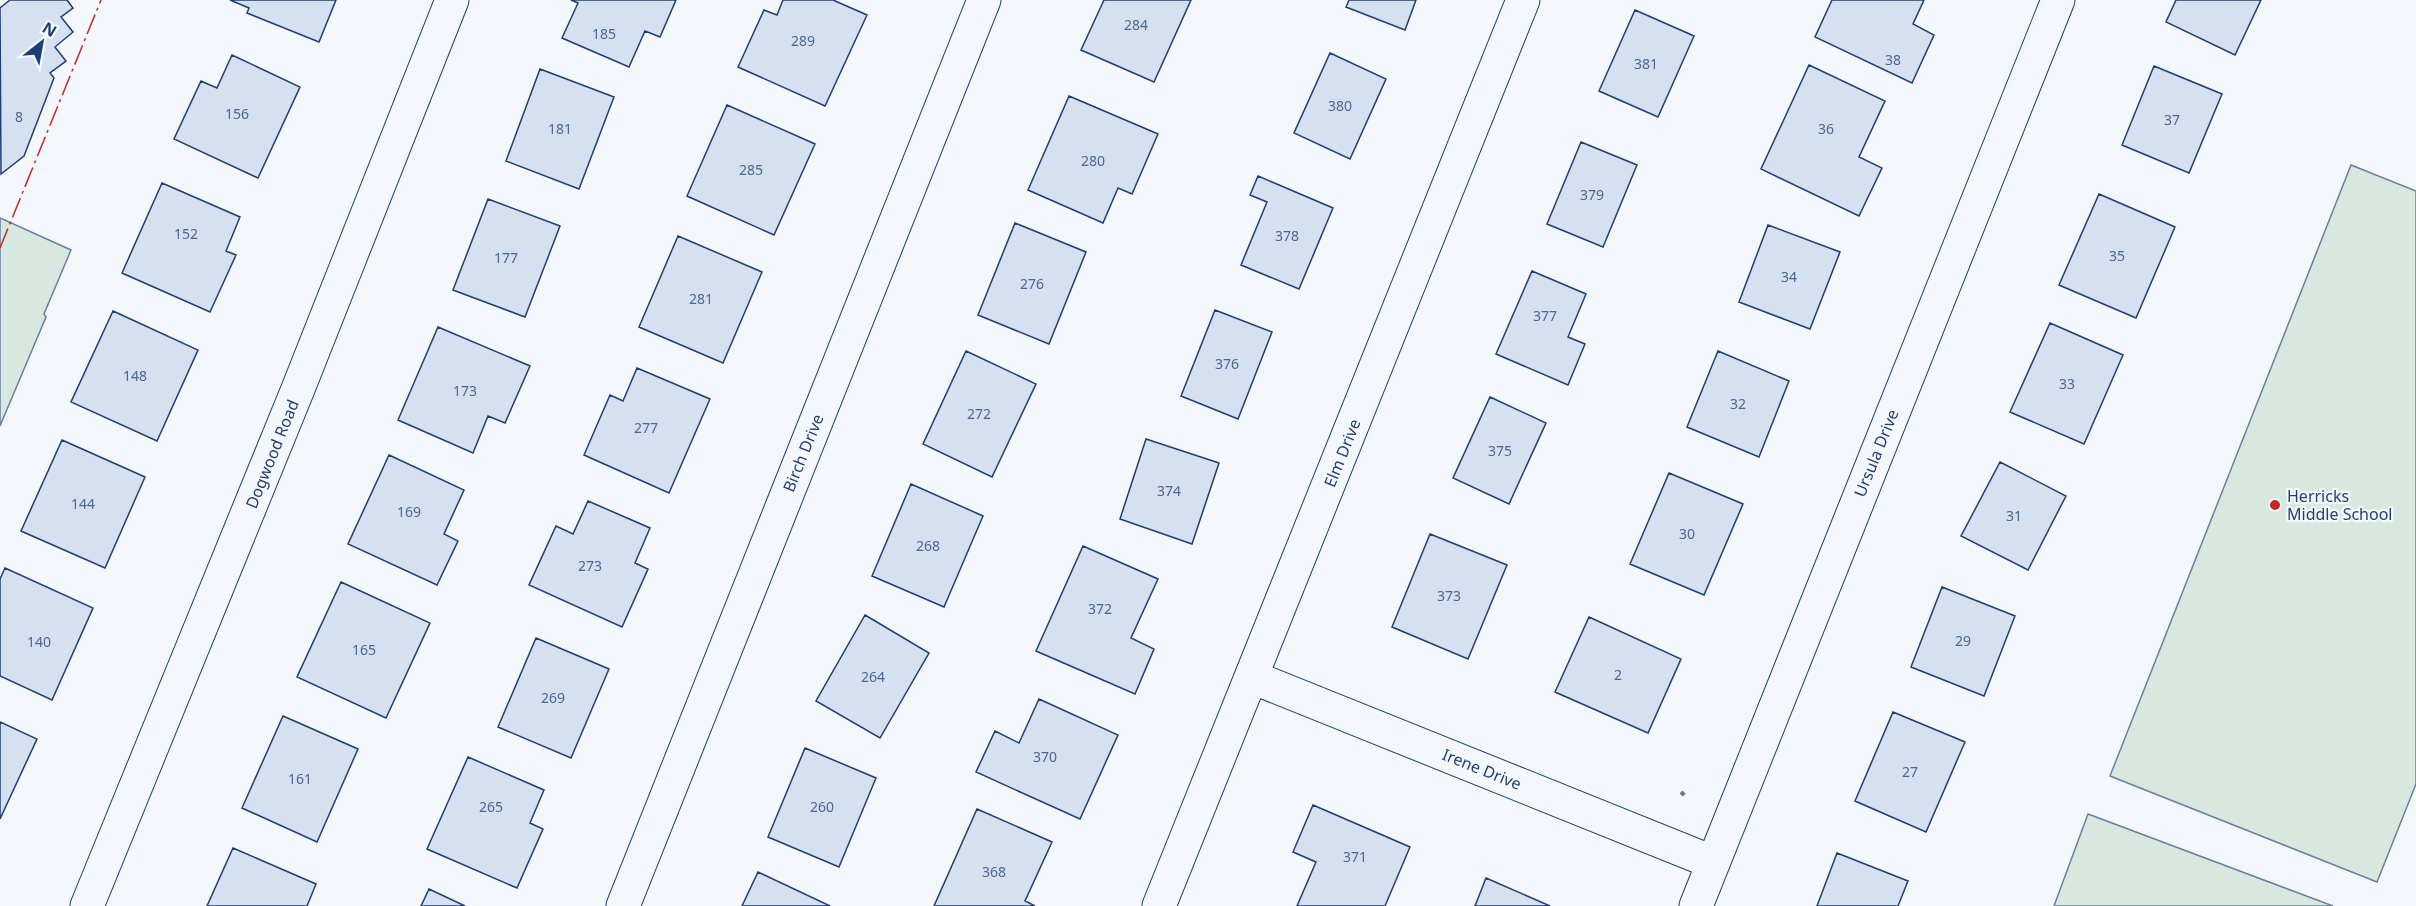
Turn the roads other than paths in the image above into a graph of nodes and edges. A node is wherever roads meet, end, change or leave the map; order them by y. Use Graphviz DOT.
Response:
graph roads {
  1 [pos="452,0"];
  2 [pos="984,0"];
  3 [pos="1523,0"];
  4 [pos="2058,0"];
  5 [pos="1252,677"];
  6 [pos="1712,862"];
  7 [pos="87,906"];
  8 [pos="623,906"];
  9 [pos="1159,906"];
  10 [pos="1696,906"];
  1 -- 7 [label="street, Dogwood Road"];
  2 -- 8 [label="street, Birch Drive"];
  3 -- 5 [label="street, Elm Drive"];
  4 -- 6 [label="street, Ursula Drive"];
  5 -- 6 [label="street, Irene Drive"];
  5 -- 9 [label="street, Elm Drive"];
  6 -- 10 [label="street, Ursula Drive"];
}
